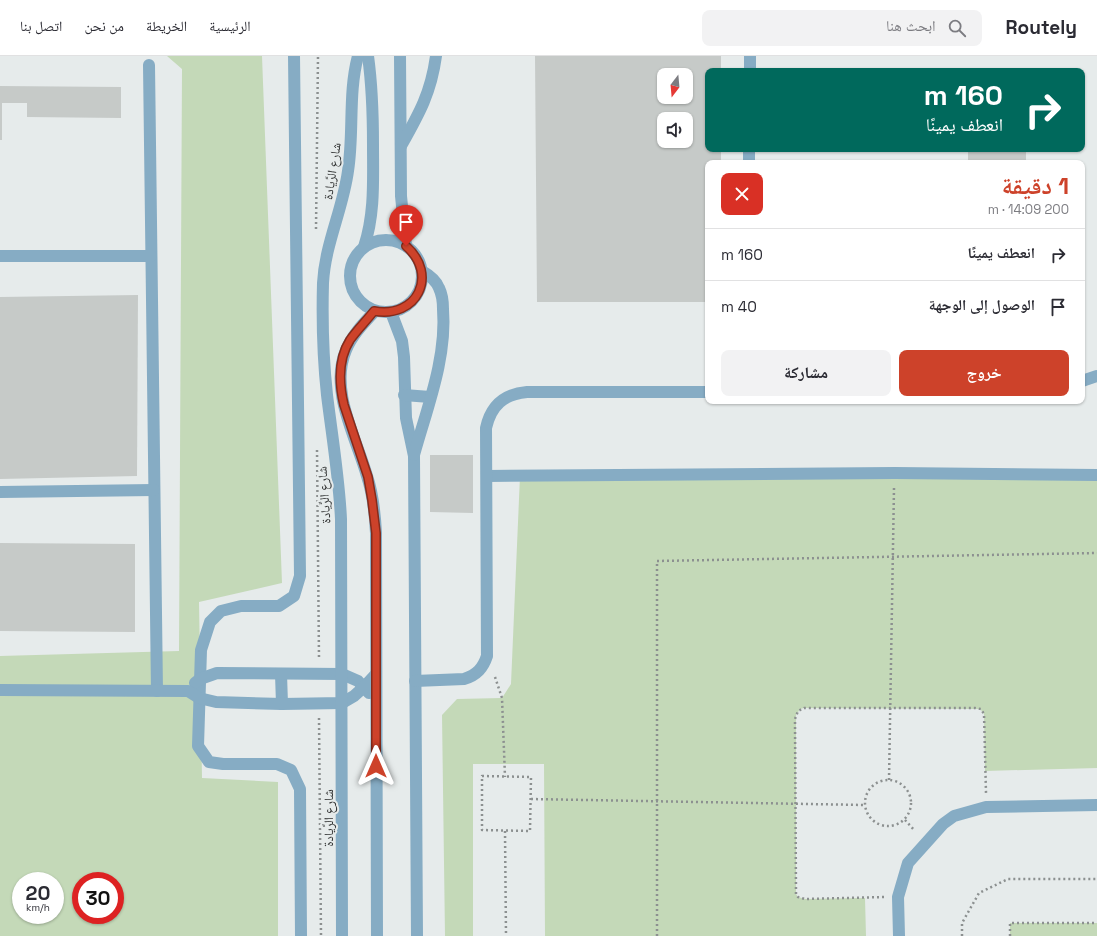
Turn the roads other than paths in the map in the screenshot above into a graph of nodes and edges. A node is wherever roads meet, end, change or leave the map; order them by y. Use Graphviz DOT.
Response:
graph roads {
  1 [pos="294,56"];
  2 [pos="358,56"];
  3 [pos="368,56"];
  4 [pos="400,56"];
  5 [pos="436,56"];
  6 [pos="750,56"];
  7 [pos="149,65"];
  8 [pos="750,68"];
  9 [pos="401,147"];
  10 [pos="406,246"];
  11 [pos="364,247"];
  12 [pos="0,256"];
  13 [pos="151,256"];
  14 [pos="422,271"];
  15 [pos="374,311"];
  16 [pos="391,312"];
  17 [pos="1097,376"];
  18 [pos="1085,380"];
  19 [pos="705,392"];
  20 [pos="404,395"];
  21 [pos="430,397"];
  22 [pos="414,456"];
  23 [pos="1097,475"];
  24 [pos="487,476"];
  25 [pos="154,490"];
  26 [pos="0,492"];
  27 [pos="281,674"];
  28 [pos="342,674"];
  29 [pos="376,674"];
  30 [pos="200,679"];
  31 [pos="415,681"];
  32 [pos="364,687"];
  33 [pos="0,690"];
  34 [pos="157,691"];
  35 [pos="188,691"];
  36 [pos="199,698"];
  37 [pos="342,703"];
  38 [pos="282,704"];
  39 [pos="376,704"];
  40 [pos="1097,805"];
  41 [pos="301,936"];
  42 [pos="342,936"];
  43 [pos="377,936"];
  44 [pos="417,936"];
  45 [pos="899,936"];
  1 -- 30 [label="street"];
  2 -- 28 [label="street, شارع الرِّيادة"];
  3 -- 11 [label="street"];
  4 -- 9 [label="street"];
  5 -- 9 [label="street"];
  6 -- 8 [label="street"];
  7 -- 13 [label="street"];
  9 -- 10 [label="street"];
  10 -- 11 [label="street"];
  10 -- 14 [label="street"];
  11 -- 15 [label="street"];
  12 -- 13 [label="street"];
  13 -- 25 [label="street"];
  14 -- 16 [label="street"];
  14 -- 21 [label="street"];
  15 -- 16 [label="street"];
  15 -- 29 [label="street"];
  16 -- 20 [label="street"];
  17 -- 18 [label="street"];
  19 -- 24 [label="street"];
  20 -- 21 [label="street"];
  20 -- 22 [label="street"];
  21 -- 22 [label="street"];
  22 -- 31 [label="street"];
  23 -- 24 [label="street"];
  24 -- 31 [label="street"];
  25 -- 26 [label="street"];
  25 -- 34 [label="street"];
  27 -- 28 [label="street"];
  27 -- 30 [label="street"];
  27 -- 38 [label="street"];
  28 -- 32 [label="street"];
  28 -- 37 [label="street, شارع الرِّيادة"];
  29 -- 32 [label="street"];
  29 -- 39 [label="street"];
  30 -- 35 [label="street"];
  30 -- 36 [label="street"];
  31 -- 44 [label="street"];
  32 -- 37 [label="street"];
  32 -- 39 [label="street"];
  33 -- 34 [label="street"];
  34 -- 35 [label="street"];
  35 -- 36 [label="street"];
  36 -- 38 [label="street"];
  36 -- 41 [label="street"];
  37 -- 38 [label="street"];
  37 -- 42 [label="street, شارع الرِّيادة"];
  39 -- 43 [label="street"];
  40 -- 45 [label="street"];
}
